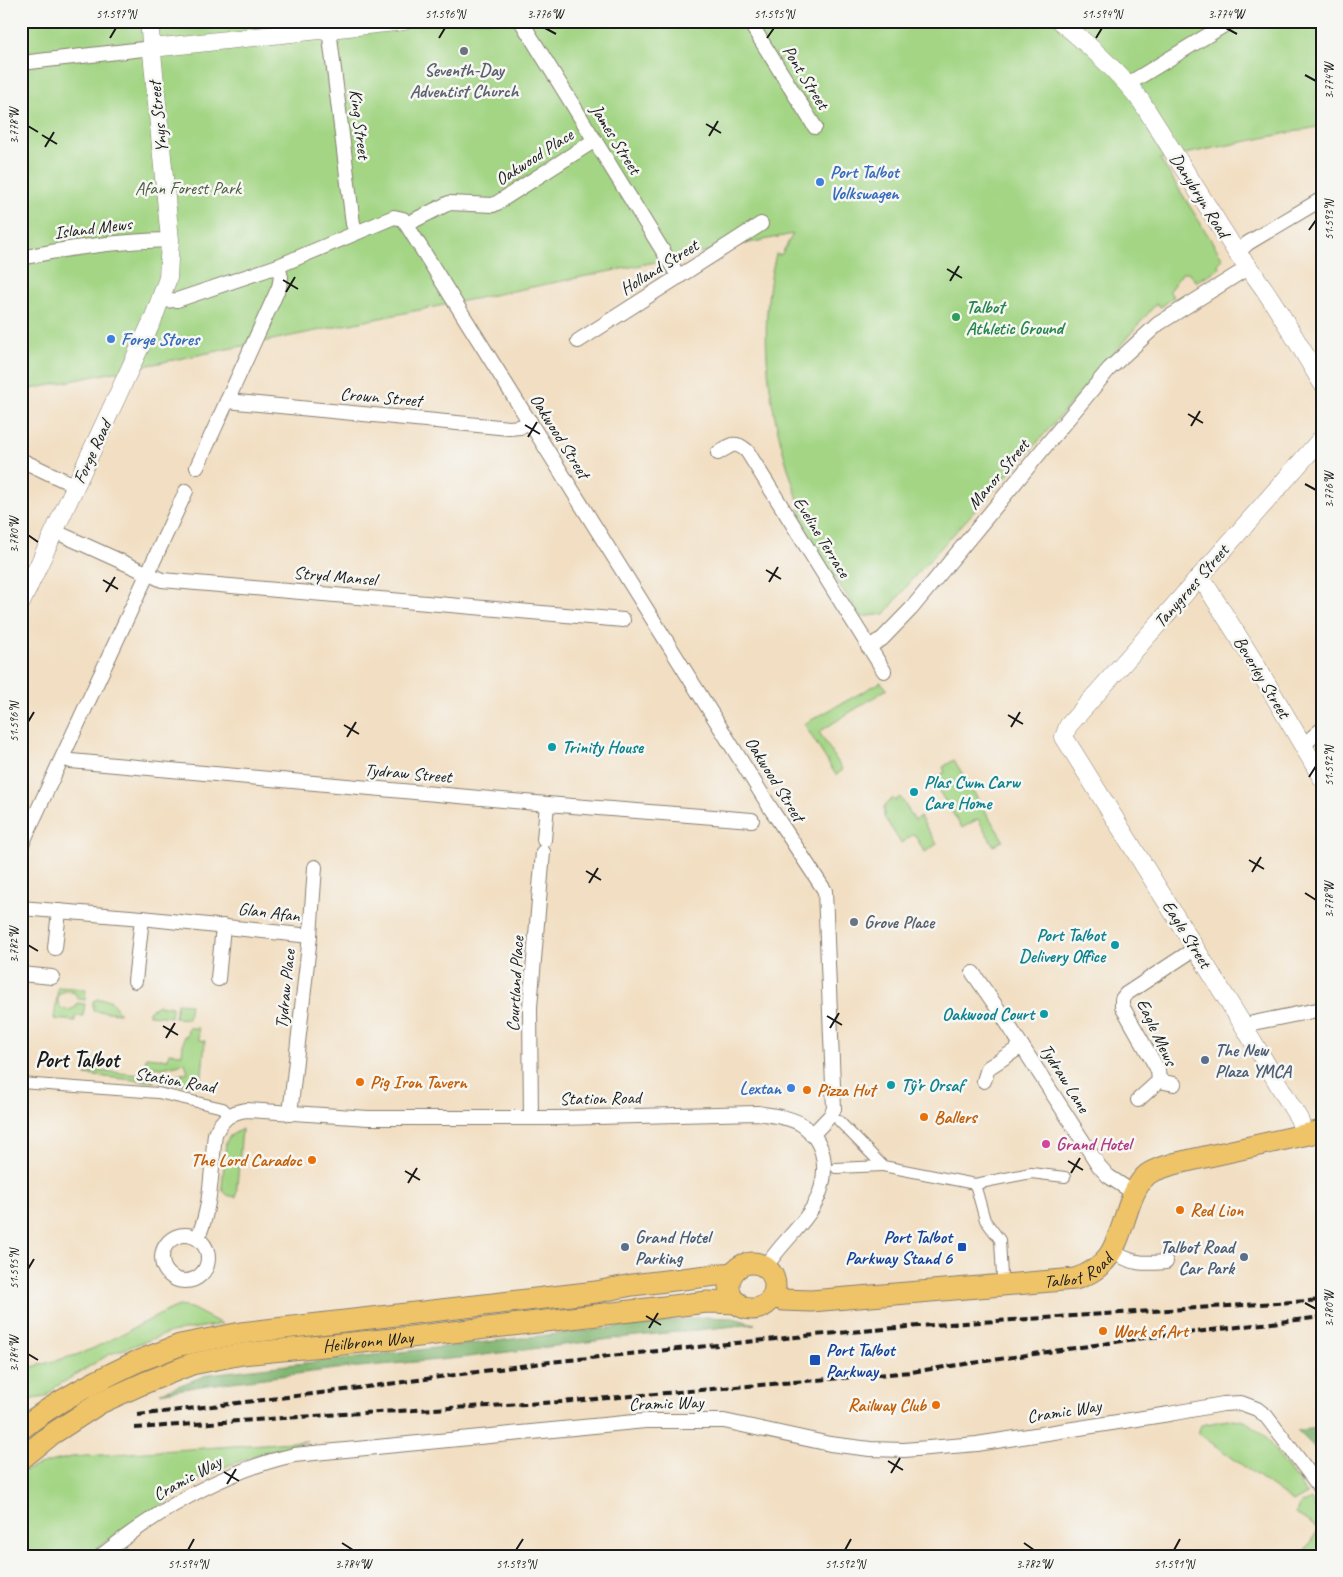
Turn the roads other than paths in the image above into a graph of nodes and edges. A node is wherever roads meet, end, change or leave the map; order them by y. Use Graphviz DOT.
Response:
graph roads {
  1 [pos="149,21"];
  2 [pos="404,21"];
  3 [pos="521,21"];
  4 [pos="749,21"];
  5 [pos="1060,21"];
  6 [pos="1231,21"];
  7 [pos="329,25"];
  8 [pos="152,48"];
  9 [pos="21,63"];
  10 [pos="1128,84"];
  11 [pos="814,127"];
  12 [pos="595,140"];
  13 [pos="1322,199"];
  14 [pos="407,224"];
  15 [pos="761,224"];
  16 [pos="356,232"];
  17 [pos="170,240"];
  18 [pos="1237,253"];
  19 [pos="21,258"];
  20 [pos="278,266"];
  21 [pos="1249,267"];
  22 [pos="679,277"];
  23 [pos="160,301"];
  24 [pos="578,341"];
  25 [pos="1322,384"];
  26 [pos="227,401"];
  27 [pos="530,422"];
  28 [pos="1322,438"];
  29 [pos="718,453"];
  30 [pos="21,460"];
  31 [pos="197,467"];
  32 [pos="76,486"];
  33 [pos="186,491"];
  34 [pos="54,531"];
  35 [pos="147,574"];
  36 [pos="1198,578"];
  37 [pos="21,602"];
  38 [pos="623,620"];
  39 [pos="868,647"];
  40 [pos="884,671"];
  41 [pos="1322,729"];
  42 [pos="1064,737"];
  43 [pos="1302,746"];
  44 [pos="63,758"];
  45 [pos="1322,778"];
  46 [pos="547,804"];
  47 [pos="752,820"];
  48 [pos="21,846"];
  49 [pos="315,867"];
  50 [pos="21,908"];
  51 [pos="59,911"];
  52 [pos="142,918"];
  53 [pos="224,926"];
  54 [pos="310,936"];
  55 [pos="55,948"];
  56 [pos="1196,948"];
  57 [pos="21,974"];
  58 [pos="973,974"];
  59 [pos="52,977"];
  60 [pos="218,980"];
  61 [pos="135,981"];
  62 [pos="1322,1009"];
  63 [pos="1245,1028"];
  64 [pos="1022,1046"];
  65 [pos="984,1081"];
  66 [pos="1159,1081"];
  67 [pos="21,1084"];
  68 [pos="1174,1084"];
  69 [pos="1138,1100"];
  70 [pos="229,1114"];
  71 [pos="290,1114"];
  72 [pos="531,1118"];
  73 [pos="839,1121"];
  74 [pos="1313,1133"];
  75 [pos="812,1135"];
  76 [pos="883,1166"];
  77 [pos="836,1168"];
  78 [pos="1065,1177"];
  79 [pos="975,1184"];
  80 [pos="1134,1193"];
  81 [pos="198,1237"];
  82 [pos="1112,1252"];
  83 [pos="1166,1262"];
  84 [pos="766,1267"];
  85 [pos="734,1273"];
  86 [pos="1002,1276"];
  87 [pos="773,1296"];
  88 [pos="738,1303"];
  89 [pos="21,1429"];
  90 [pos="21,1458"];
  91 [pos="1322,1490"];
  92 [pos="101,1556"];
  1 -- 8 [label="street, Ynys Street"];
  2 -- 7 [label="street"];
  3 -- 12 [label="street, James Street"];
  4 -- 11 [label="street, Pont Street"];
  5 -- 10 [label="street, Danybryn Road"];
  6 -- 10 [label="street"];
  7 -- 8 [label="street"];
  7 -- 16 [label="street, King Street"];
  8 -- 9 [label="street"];
  8 -- 17 [label="street, Ynys Street"];
  10 -- 18 [label="street, Danybryn Road"];
  12 -- 14 [label="street, Oakwood Place"];
  12 -- 22 [label="street, James Street"];
  13 -- 18 [label="street"];
  14 -- 16 [label="street"];
  14 -- 27 [label="street, Oakwood Street"];
  15 -- 22 [label="street, Holland Street"];
  16 -- 20 [label="street"];
  17 -- 19 [label="street, Island Mews"];
  17 -- 23 [label="street, Ynys Street"];
  18 -- 21 [label="street, Danybryn Road"];
  20 -- 23 [label="street"];
  20 -- 26 [label="street"];
  21 -- 25 [label="street, Danybryn Road"];
  21 -- 39 [label="street, Manor Street"];
  22 -- 24 [label="street, Holland Street"];
  23 -- 32 [label="street, Forge Road"];
  26 -- 27 [label="street, Crown Street"];
  26 -- 31 [label="street"];
  27 -- 75 [label="street, Oakwood Street"];
  28 -- 36 [label="street, Tanygroes Street"];
  29 -- 39 [label="street, Eveline Terrace"];
  30 -- 32 [label="street"];
  32 -- 34 [label="street, Forge Road"];
  33 -- 35 [label="street"];
  34 -- 35 [label="street, Stryd Mansel"];
  34 -- 37 [label="street, Forge Road"];
  35 -- 38 [label="street, Stryd Mansel"];
  35 -- 44 [label="street"];
  36 -- 42 [label="street, Tanygroes Street"];
  36 -- 43 [label="street, Beverley Street"];
  39 -- 40 [label="street, Eveline Terrace"];
  41 -- 43 [label="street"];
  42 -- 56 [label="street, Eagle Street"];
  43 -- 45 [label="street, Beverley Street"];
  44 -- 46 [label="street, Tydraw Street"];
  44 -- 48 [label="street"];
  46 -- 47 [label="street, Tydraw Street"];
  46 -- 72 [label="street, Courtland Place"];
  49 -- 54 [label="street, Tydraw Place"];
  50 -- 51 [label="street, Glan Afan"];
  51 -- 52 [label="street, Glan Afan"];
  51 -- 55 [label="street"];
  52 -- 53 [label="street, Glan Afan"];
  52 -- 61 [label="street"];
  53 -- 54 [label="street, Glan Afan"];
  53 -- 60 [label="street, Glan Afan"];
  54 -- 71 [label="street, Tydraw Place"];
  56 -- 63 [label="street, Eagle Street"];
  56 -- 66 [label="street, Eagle Mews"];
  57 -- 59 [label="street"];
  58 -- 64 [label="street, Tydraw Lane"];
  62 -- 63 [label="street"];
  63 -- 74 [label="street, Eagle Street"];
  64 -- 65 [label="street"];
  64 -- 80 [label="street, Tydraw Lane"];
  66 -- 68 [label="street, Eagle Mews"];
  66 -- 69 [label="street, Eagle Mews"];
  67 -- 70 [label="street, Station Road"];
  70 -- 71 [label="street, Station Road"];
  70 -- 81 [label="street, Station Road"];
  71 -- 72 [label="street, Station Road"];
  72 -- 75 [label="street, Station Road"];
  73 -- 76 [label="street"];
  74 -- 80 [label="main road, Talbot Road"];
  75 -- 84 [label="street, Station Road"];
  76 -- 77 [label="street"];
  76 -- 79 [label="street"];
  78 -- 79 [label="street"];
  79 -- 86 [label="street"];
  80 -- 82 [label="main road, Talbot Road"];
  82 -- 83 [label="street"];
  82 -- 87 [label="main road, Talbot Road"];
  84 -- 85 [label="main road"];
  84 -- 87 [label="main road"];
  85 -- 88 [label="main road"];
  85 -- 89 [label="main road, Heilbronn Way, bridge"];
  87 -- 88 [label="main road"];
  88 -- 90 [label="main road, Heilbronn Way, bridge"];
  91 -- 92 [label="street, Cramic Way"];
}
